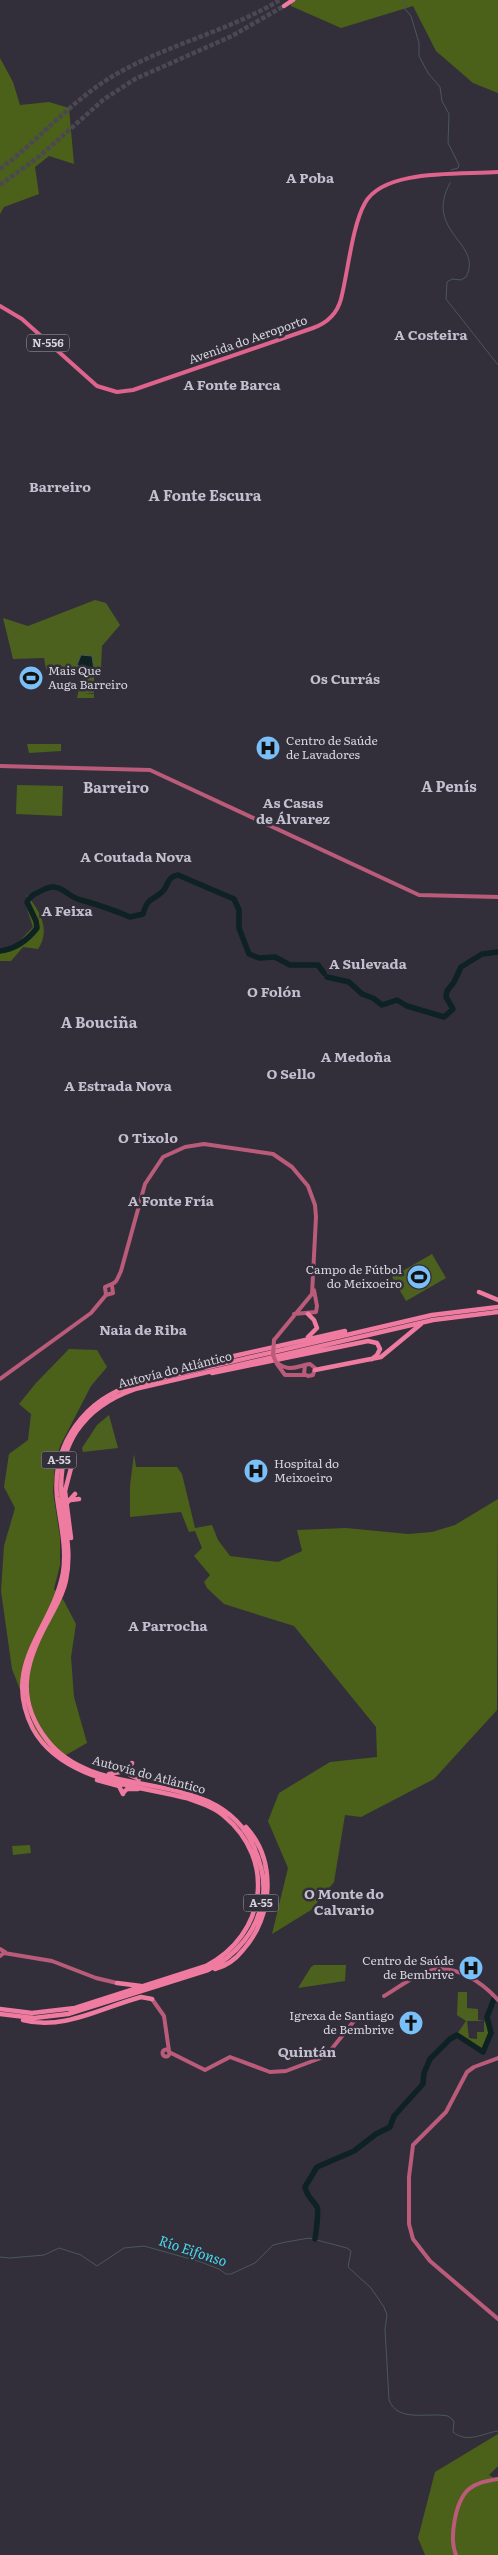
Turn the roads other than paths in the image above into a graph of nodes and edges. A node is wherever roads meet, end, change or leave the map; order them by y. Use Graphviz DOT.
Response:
graph roads {
  1 [pos="293,0"];
  2 [pos="284,6"];
  3 [pos="498,172"];
  4 [pos="0,306"];
  5 [pos="0,766"];
  6 [pos="498,897"];
  7 [pos="112,1286"];
  8 [pos="314,1288"];
  9 [pos="479,1292"];
  10 [pos="106,1294"];
  11 [pos="498,1300"];
  12 [pos="306,1302"];
  13 [pos="316,1302"];
  14 [pos="498,1307"];
  15 [pos="498,1312"];
  16 [pos="307,1313"];
  17 [pos="294,1314"];
  18 [pos="433,1320"];
  19 [pos="345,1331"];
  20 [pos="296,1342"];
  21 [pos="372,1359"];
  22 [pos="276,1362"];
  23 [pos="305,1365"];
  24 [pos="280,1369"];
  25 [pos="296,1369"];
  26 [pos="315,1370"];
  27 [pos="172,1375"];
  28 [pos="191,1375"];
  29 [pos="305,1375"];
  30 [pos="0,1379"];
  31 [pos="71,1468"];
  32 [pos="75,1494"];
  33 [pos="79,1499"];
  34 [pos="71,1500"];
  35 [pos="66,1504"];
  36 [pos="66,1581"];
  37 [pos="78,1771"];
  38 [pos="104,1774"];
  39 [pos="146,1788"];
  40 [pos="177,1791"];
  41 [pos="0,1950"];
  42 [pos="2,1954"];
  43 [pos="117,1983"];
  44 [pos="148,1986"];
  45 [pos="112,1996"];
  46 [pos="384,1996"];
  47 [pos="152,1999"];
  48 [pos="498,2000"];
  49 [pos="0,2009"];
  50 [pos="0,2014"];
  51 [pos="17,2017"];
  52 [pos="354,2021"];
  53 [pos="498,2058"];
  54 [pos="498,2319"];
  55 [pos="498,2479"];
  56 [pos="456,2555"];
  1 -- 2 [label="highway"];
  3 -- 4 [label="main road, Avenida do Aeroporto / N-556"];
  5 -- 6 [label="main road"];
  7 -- 8 [label="main road"];
  7 -- 10 [label="main road"];
  7 -- 10 [label="main road"];
  8 -- 12 [label="main road"];
  8 -- 13 [label="main road"];
  9 -- 11 [label="highway"];
  10 -- 30 [label="main road"];
  12 -- 13 [label="main road"];
  12 -- 16 [label="main road"];
  12 -- 17 [label="main road"];
  13 -- 16 [label="main road"];
  14 -- 27 [label="highway, Autovía do Atlántico / A-55"];
  15 -- 18 [label="highway, Autovía do Atlántico / A-55"];
  16 -- 17 [label="main road"];
  16 -- 20 [label="highway"];
  17 -- 22 [label="main road, bridge"];
  18 -- 21 [label="highway"];
  18 -- 28 [label="highway, Autovía do Atlántico / A-55"];
  19 -- 20 [label="highway"];
  20 -- 27 [label="highway"];
  21 -- 26 [label="highway"];
  21 -- 28 [label="highway"];
  22 -- 24 [label="main road"];
  22 -- 25 [label="main road"];
  23 -- 25 [label="main road"];
  23 -- 26 [label="main road"];
  23 -- 29 [label="main road"];
  24 -- 25 [label="main road"];
  24 -- 29 [label="main road"];
  26 -- 29 [label="main road"];
  27 -- 37 [label="highway, Autovía do Atlántico / A-55"];
  28 -- 36 [label="highway, Autovía do Atlántico / A-55"];
  31 -- 35 [label="highway"];
  32 -- 34 [label="highway"];
  33 -- 34 [label="highway"];
  34 -- 35 [label="highway"];
  35 -- 36 [label="highway, A-55"];
  36 -- 38 [label="highway, Autovía do Atlántico / A-55"];
  37 -- 39 [label="highway, Autovía do Atlántico / A-55"];
  37 -- 39 [label="highway"];
  38 -- 40 [label="highway, Autovía do Atlántico / A-55"];
  38 -- 40 [label="highway"];
  39 -- 44 [label="highway, Autovía do Atlántico / A-55"];
  40 -- 51 [label="highway, Autovía do Atlántico / A-55"];
  41 -- 42 [label="main road"];
  42 -- 43 [label="main road"];
  43 -- 44 [label="highway"];
  43 -- 45 [label="highway"];
  44 -- 45 [label="highway, Autovía do Atlántico / A-55"];
  45 -- 49 [label="highway, Autovía do Atlántico / A-55"];
  46 -- 48 [label="main road"];
  47 -- 51 [label="highway"];
  47 -- 52 [label="main road"];
  50 -- 51 [label="highway"];
  53 -- 54 [label="main road"];
  55 -- 56 [label="main road"];
}
